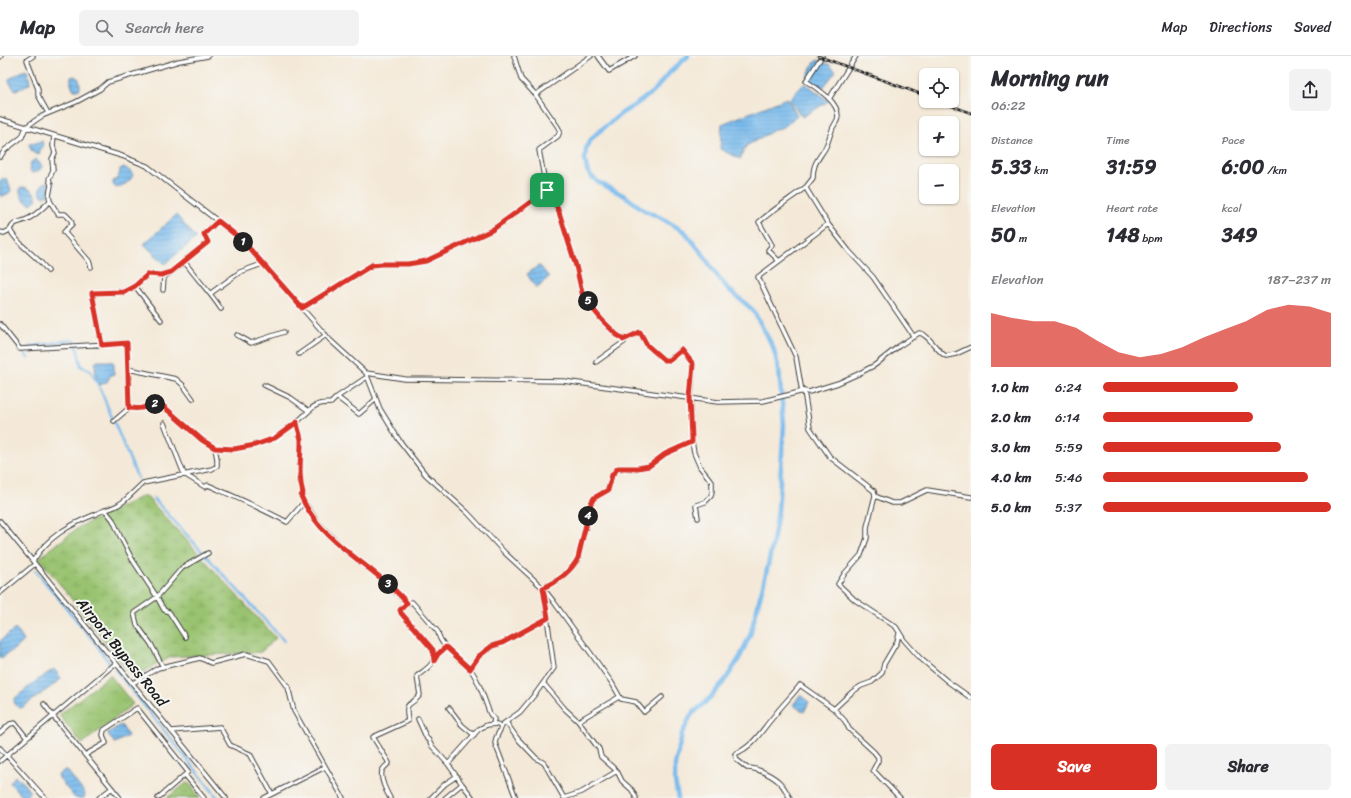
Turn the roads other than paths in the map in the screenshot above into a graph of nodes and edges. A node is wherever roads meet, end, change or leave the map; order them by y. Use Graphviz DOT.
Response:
graph roads {
  1 [pos="33,56"];
  2 [pos="208,56"];
  3 [pos="514,56"];
  4 [pos="591,56"];
  5 [pos="598,56"];
  6 [pos="635,56"];
  7 [pos="822,56"];
  8 [pos="856,56"];
  9 [pos="535,94"];
  10 [pos="829,99"];
  11 [pos="48,113"];
  12 [pos="0,119"];
  13 [pos="26,127"];
  14 [pos="54,136"];
  15 [pos="0,157"];
  16 [pos="806,187"];
  17 [pos="547,190"];
  18 [pos="50,201"];
  19 [pos="218,221"];
  20 [pos="828,224"];
  21 [pos="10,230"];
  22 [pos="0,232"];
  23 [pos="779,261"];
  24 [pos="185,262"];
  25 [pos="262,264"];
  26 [pos="91,267"];
  27 [pos="48,271"];
  28 [pos="171,272"];
  29 [pos="135,286"];
  30 [pos="163,290"];
  31 [pos="211,293"];
  32 [pos="302,308"];
  33 [pos="221,309"];
  34 [pos="161,320"];
  35 [pos="0,324"];
  36 [pos="284,332"];
  37 [pos="237,335"];
  38 [pos="326,335"];
  39 [pos="914,337"];
  40 [pos="623,340"];
  41 [pos="102,345"];
  42 [pos="971,347"];
  43 [pos="299,354"];
  44 [pos="596,362"];
  45 [pos="128,369"];
  46 [pos="366,375"];
  47 [pos="264,385"];
  48 [pos="803,391"];
  49 [pos="337,397"];
  50 [pos="690,398"];
  51 [pos="193,399"];
  52 [pos="376,399"];
  53 [pos="129,408"];
  54 [pos="309,411"];
  55 [pos="114,421"];
  56 [pos="297,422"];
  57 [pos="164,423"];
  58 [pos="692,442"];
  59 [pos="215,448"];
  60 [pos="184,474"];
  61 [pos="874,496"];
  62 [pos="971,497"];
  63 [pos="304,502"];
  64 [pos="105,510"];
  65 [pos="698,518"];
  66 [pos="0,521"];
  67 [pos="208,553"];
  68 [pos="34,563"];
  69 [pos="543,588"];
  70 [pos="0,593"];
  71 [pos="157,597"];
  72 [pos="407,603"];
  73 [pos="548,618"];
  74 [pos="899,633"];
  75 [pos="185,637"];
  76 [pos="446,647"];
  77 [pos="434,661"];
  78 [pos="116,663"];
  79 [pos="163,667"];
  80 [pos="470,669"];
  81 [pos="132,683"];
  82 [pos="543,683"];
  83 [pos="619,697"];
  84 [pos="662,697"];
  85 [pos="971,698"];
  86 [pos="44,704"];
  87 [pos="449,708"];
  88 [pos="834,709"];
  89 [pos="54,716"];
  90 [pos="418,719"];
  91 [pos="578,721"];
  92 [pos="506,722"];
  93 [pos="494,724"];
  94 [pos="501,727"];
  95 [pos="171,731"];
  96 [pos="0,733"];
  97 [pos="474,735"];
  98 [pos="27,738"];
  99 [pos="0,748"];
  100 [pos="85,755"];
  101 [pos="7,756"];
  102 [pos="0,761"];
  103 [pos="448,764"];
  104 [pos="325,767"];
  105 [pos="617,771"];
  106 [pos="185,775"];
  107 [pos="457,776"];
  108 [pos="462,784"];
  109 [pos="112,788"];
  110 [pos="272,794"];
  111 [pos="46,798"];
  112 [pos="99,798"];
  113 [pos="120,798"];
  114 [pos="158,798"];
  115 [pos="204,798"];
  116 [pos="226,798"];
  117 [pos="264,798"];
  118 [pos="343,798"];
  119 [pos="390,798"];
  120 [pos="431,798"];
  121 [pos="445,798"];
  122 [pos="473,798"];
  123 [pos="516,798"];
  124 [pos="564,798"];
  125 [pos="636,798"];
  126 [pos="790,798"];
  127 [pos="900,798"];
  1 -- 11 [label="street"];
  2 -- 11 [label="street"];
  3 -- 9 [label="street"];
  4 -- 9 [label="street"];
  5 -- 6 [label="street"];
  7 -- 10 [label="street"];
  8 -- 10 [label="street"];
  9 -- 17 [label="street"];
  10 -- 16 [label="street"];
  11 -- 13 [label="street"];
  12 -- 13 [label="street"];
  13 -- 14 [label="street"];
  13 -- 15 [label="street"];
  14 -- 18 [label="street"];
  14 -- 19 [label="street"];
  16 -- 20 [label="street"];
  16 -- 23 [label="street"];
  17 -- 32 [label="street"];
  17 -- 40 [label="street"];
  18 -- 21 [label="street"];
  18 -- 26 [label="street"];
  19 -- 24 [label="street"];
  19 -- 25 [label="street"];
  20 -- 23 [label="street"];
  20 -- 39 [label="street"];
  21 -- 22 [label="street"];
  21 -- 27 [label="street"];
  23 -- 48 [label="street"];
  24 -- 28 [label="street"];
  24 -- 31 [label="street"];
  25 -- 31 [label="street"];
  25 -- 32 [label="street"];
  28 -- 29 [label="street"];
  28 -- 30 [label="street"];
  29 -- 34 [label="street"];
  29 -- 41 [label="street"];
  31 -- 33 [label="street"];
  32 -- 38 [label="street"];
  35 -- 41 [label="street"];
  36 -- 37 [label="street"];
  38 -- 43 [label="street"];
  38 -- 46 [label="street"];
  39 -- 42 [label="street"];
  39 -- 48 [label="street"];
  40 -- 44 [label="street"];
  40 -- 50 [label="street"];
  41 -- 45 [label="street"];
  45 -- 51 [label="street"];
  45 -- 53 [label="street"];
  46 -- 49 [label="street"];
  46 -- 50 [label="street"];
  46 -- 52 [label="street"];
  47 -- 54 [label="street"];
  48 -- 50 [label="street"];
  48 -- 61 [label="street"];
  49 -- 52 [label="street"];
  49 -- 54 [label="street"];
  50 -- 58 [label="street"];
  52 -- 69 [label="street"];
  53 -- 55 [label="street"];
  53 -- 59 [label="street"];
  54 -- 56 [label="street"];
  56 -- 59 [label="street"];
  56 -- 63 [label="street"];
  57 -- 60 [label="street"];
  58 -- 65 [label="street"];
  58 -- 69 [label="street"];
  59 -- 60 [label="street"];
  60 -- 63 [label="street"];
  60 -- 64 [label="street"];
  61 -- 62 [label="street"];
  61 -- 74 [label="street"];
  63 -- 72 [label="street"];
  64 -- 68 [label="street"];
  64 -- 71 [label="street"];
  66 -- 68 [label="street, Airport Bypass Road"];
  67 -- 71 [label="street"];
  68 -- 70 [label="street"];
  68 -- 78 [label="street, Airport Bypass Road"];
  69 -- 73 [label="street"];
  69 -- 83 [label="street"];
  71 -- 75 [label="street"];
  71 -- 79 [label="street"];
  72 -- 76 [label="street"];
  72 -- 77 [label="street"];
  73 -- 80 [label="street"];
  73 -- 82 [label="street"];
  74 -- 85 [label="street"];
  74 -- 88 [label="street"];
  76 -- 77 [label="street"];
  76 -- 80 [label="street"];
  77 -- 119 [label="street"];
  78 -- 81 [label="street, Airport Bypass Road"];
  78 -- 89 [label="street"];
  79 -- 81 [label="street"];
  79 -- 104 [label="street"];
  80 -- 93 [label="street"];
  81 -- 95 [label="street, Airport Bypass Road"];
  82 -- 91 [label="street"];
  82 -- 92 [label="street"];
  83 -- 84 [label="street"];
  83 -- 91 [label="street"];
  86 -- 89 [label="street"];
  87 -- 97 [label="street"];
  88 -- 126 [label="street"];
  88 -- 127 [label="street"];
  89 -- 98 [label="street"];
  89 -- 100 [label="street"];
  90 -- 103 [label="street"];
  91 -- 105 [label="street"];
  92 -- 94 [label="street"];
  92 -- 124 [label="street"];
  93 -- 94 [label="street"];
  93 -- 97 [label="street"];
  94 -- 123 [label="street"];
  95 -- 110 [label="street"];
  95 -- 116 [label="street, Airport Bypass Road"];
  96 -- 98 [label="street"];
  97 -- 103 [label="street"];
  98 -- 101 [label="street"];
  99 -- 101 [label="street"];
  100 -- 106 [label="street"];
  100 -- 109 [label="street"];
  101 -- 102 [label="street"];
  101 -- 111 [label="street"];
  103 -- 107 [label="street"];
  104 -- 110 [label="street"];
  104 -- 118 [label="street"];
  105 -- 124 [label="street"];
  105 -- 125 [label="street"];
  106 -- 114 [label="street"];
  106 -- 115 [label="street"];
  107 -- 108 [label="street"];
  107 -- 120 [label="street"];
  108 -- 121 [label="street"];
  108 -- 122 [label="street"];
  109 -- 112 [label="street"];
  109 -- 113 [label="street"];
  110 -- 117 [label="street"];
}
